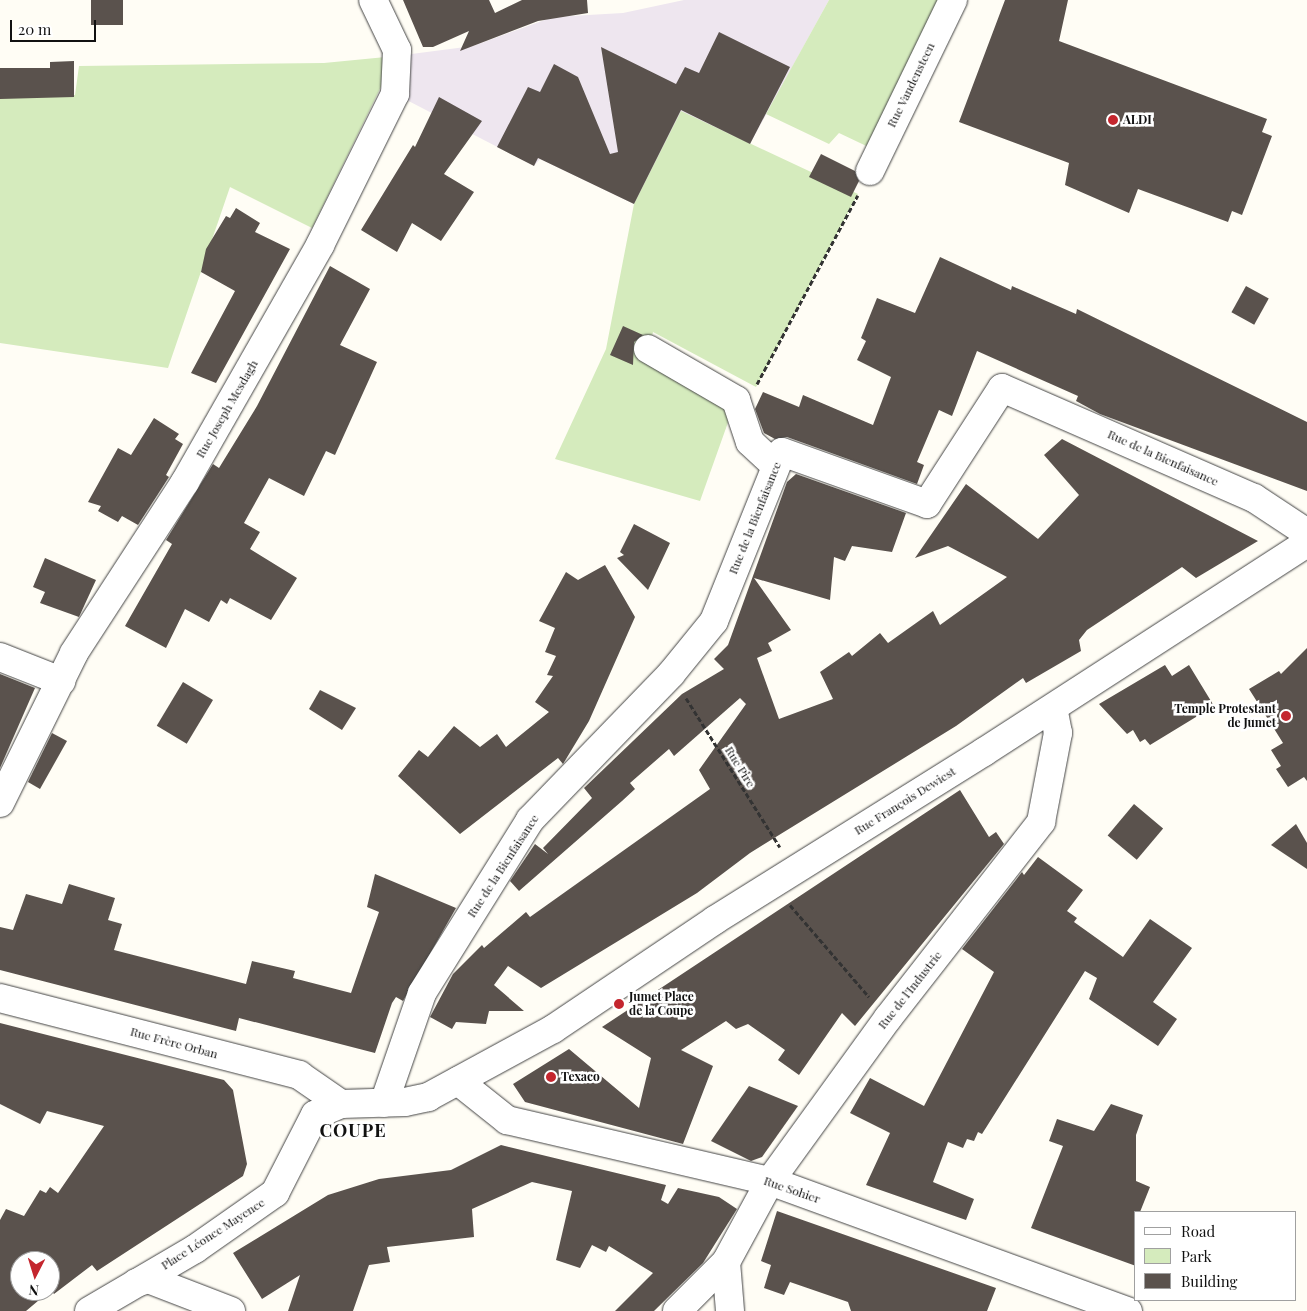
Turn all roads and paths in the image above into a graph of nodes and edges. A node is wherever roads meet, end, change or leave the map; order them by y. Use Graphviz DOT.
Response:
graph roads {
  1 [pos="374,0"];
  2 [pos="953,0"];
  3 [pos="870,171"];
  4 [pos="648,349"];
  5 [pos="753,393"];
  6 [pos="776,466"];
  7 [pos="1307,533"];
  8 [pos="1307,543"];
  9 [pos="0,657"];
  10 [pos="671,674"];
  11 [pos="61,680"];
  12 [pos="1053,708"];
  13 [pos="0,803"];
  14 [pos="784,877"];
  15 [pos="0,998"];
  16 [pos="888,1018"];
  17 [pos="500,1056"];
  18 [pos="458,1081"];
  19 [pos="384,1103"];
  20 [pos="341,1104"];
  21 [pos="770,1181"];
  22 [pos="726,1262"];
  23 [pos="136,1283"];
  24 [pos="89,1311"];
  25 [pos="231,1311"];
  26 [pos="677,1311"];
  27 [pos="730,1311"];
  28 [pos="1128,1311"];
  1 -- 11 [label="street, Rue Joseph Mesdagh"];
  2 -- 3 [label="street, Rue Vandensteen"];
  3 -- 5 [label="path"];
  4 -- 6 [label="street"];
  6 -- 7 [label="street, Rue de la Bienfaisance"];
  6 -- 10 [label="street, Rue de la Bienfaisance"];
  8 -- 12 [label="street, Rue François Dewiest"];
  9 -- 11 [label="street"];
  10 -- 14 [label="path, Rue Pire"];
  10 -- 19 [label="street, Rue de la Bienfaisance"];
  11 -- 13 [label="street, Rue Joseph Mesdagh"];
  12 -- 14 [label="street, Rue François Dewiest"];
  12 -- 16 [label="street, Rue de l'Industrie"];
  14 -- 16 [label="path, Rue Pire"];
  14 -- 17 [label="street, Rue François Dewiest"];
  15 -- 20 [label="street, Rue Frère Orban"];
  16 -- 21 [label="street, Rue de l'Industrie"];
  17 -- 18 [label="street, Place Léonce Mayence"];
  18 -- 19 [label="street, Place Léonce Mayence"];
  18 -- 21 [label="street, Rue Sohier"];
  19 -- 20 [label="street, Place Léonce Mayence"];
  20 -- 23 [label="street, Place Léonce Mayence"];
  21 -- 22 [label="street, Rue de l'Industrie"];
  21 -- 28 [label="street, Rue Sohier"];
  22 -- 26 [label="street, Rue de l'Industrie"];
  22 -- 27 [label="street"];
  23 -- 24 [label="street, Place Léonce Mayence"];
  23 -- 25 [label="street"];
}
